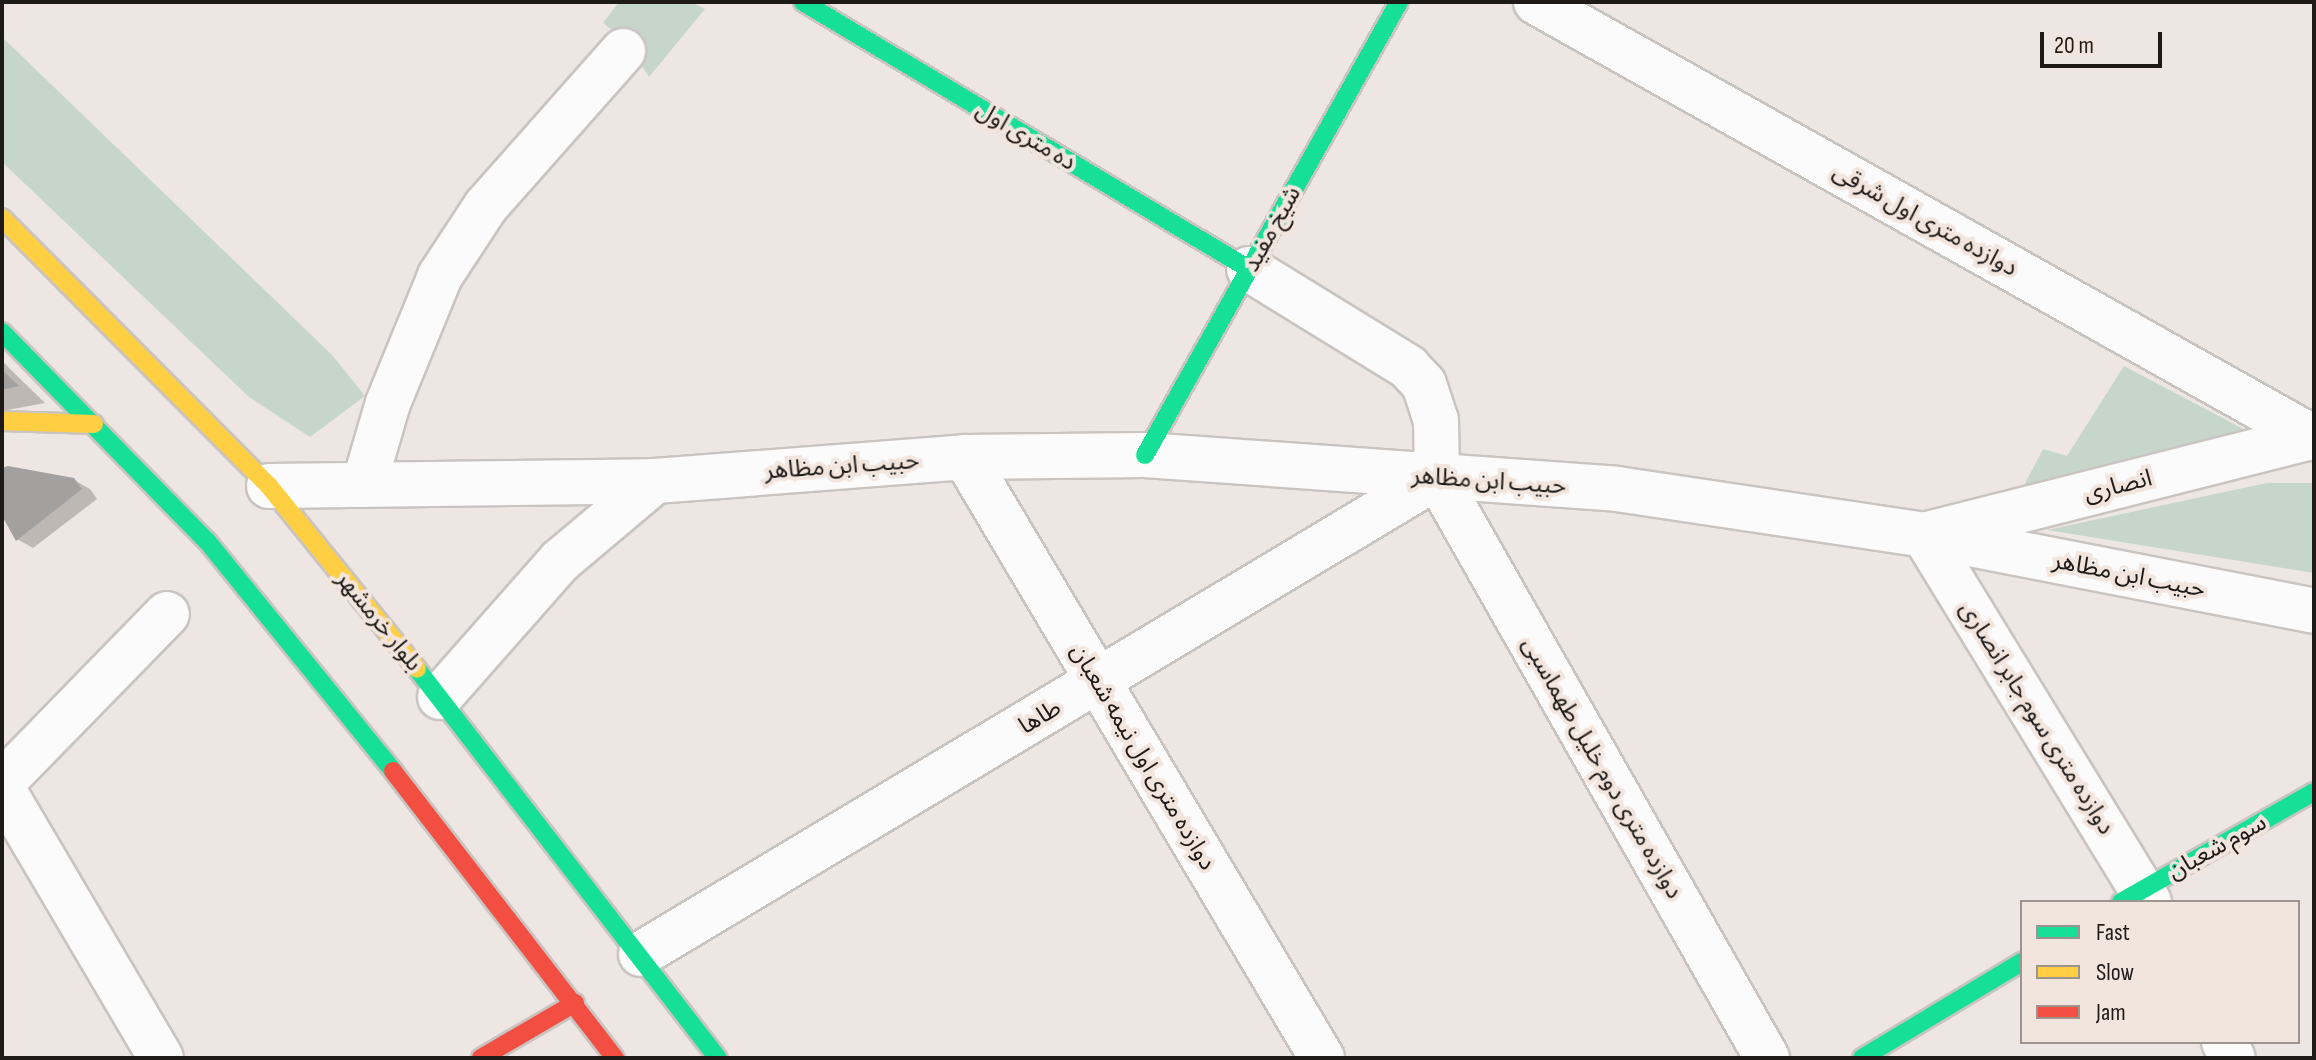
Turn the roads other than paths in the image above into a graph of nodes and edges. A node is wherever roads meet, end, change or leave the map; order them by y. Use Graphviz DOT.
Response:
graph roads {
  1 [pos="803,2"];
  2 [pos="1399,2"];
  3 [pos="1536,2"];
  4 [pos="623,51"];
  5 [pos="2,218"];
  6 [pos="1249,269"];
  7 [pos="2,332"];
  8 [pos="2,421"];
  9 [pos="94,424"];
  10 [pos="2313,437"];
  11 [pos="1145,455"];
  12 [pos="965,457"];
  13 [pos="1437,477"];
  14 [pos="655,481"];
  15 [pos="364,485"];
  16 [pos="269,486"];
  17 [pos="1924,535"];
  18 [pos="2314,611"];
  19 [pos="167,614"];
  20 [pos="1099,682"];
  21 [pos="440,697"];
  22 [pos="2,786"];
  23 [pos="2314,792"];
  24 [pos="2137,898"];
  25 [pos="641,954"];
  26 [pos="2020,963"];
  27 [pos="575,1003"];
  28 [pos="161,1058"];
  29 [pos="481,1058"];
  30 [pos="615,1058"];
  31 [pos="718,1058"];
  32 [pos="1322,1058"];
  33 [pos="1767,1058"];
  34 [pos="1862,1058"];
  1 -- 6 [label="main road, ده متری اول"];
  2 -- 6 [label="main road, شیخ مفید"];
  3 -- 10 [label="street, دوازده متری اول شرقی"];
  4 -- 15 [label="street"];
  5 -- 16 [label="main road, بلوار خرمشهر"];
  6 -- 11 [label="main road, شیخ مفید"];
  6 -- 13 [label="street"];
  7 -- 9 [label="main road"];
  8 -- 9 [label="main road"];
  9 -- 27 [label="main road"];
  10 -- 17 [label="street, انصاری"];
  11 -- 12 [label="street, حبیب ابن مظاهر"];
  11 -- 13 [label="street, حبیب ابن مظاهر"];
  12 -- 14 [label="street, حبیب ابن مظاهر"];
  12 -- 20 [label="street, دوازده متری اول نیمه شعبان"];
  13 -- 17 [label="street, حبیب ابن مظاهر"];
  13 -- 20 [label="street, طاها"];
  13 -- 33 [label="street, دوازده متری دوم خلیل طهماسبی"];
  14 -- 15 [label="street, حبیب ابن مظاهر"];
  14 -- 21 [label="street"];
  15 -- 16 [label="street, حبیب ابن مظاهر"];
  16 -- 21 [label="main road, بلوار خرمشهر"];
  17 -- 18 [label="street, حبیب ابن مظاهر"];
  17 -- 24 [label="street, دوازده متری سوم جابر انصاری"];
  19 -- 22 [label="street"];
  20 -- 25 [label="street, طاها"];
  20 -- 32 [label="street, دوازده متری اول نیمه شعبان"];
  21 -- 25 [label="main road, بلوار خرمشهر"];
  22 -- 28 [label="street"];
  23 -- 24 [label="main road, سوم شعبان"];
  25 -- 31 [label="main road, بلوار خرمشهر"];
  26 -- 34 [label="main road"];
  27 -- 29 [label="main road"];
  27 -- 30 [label="main road"];
}
